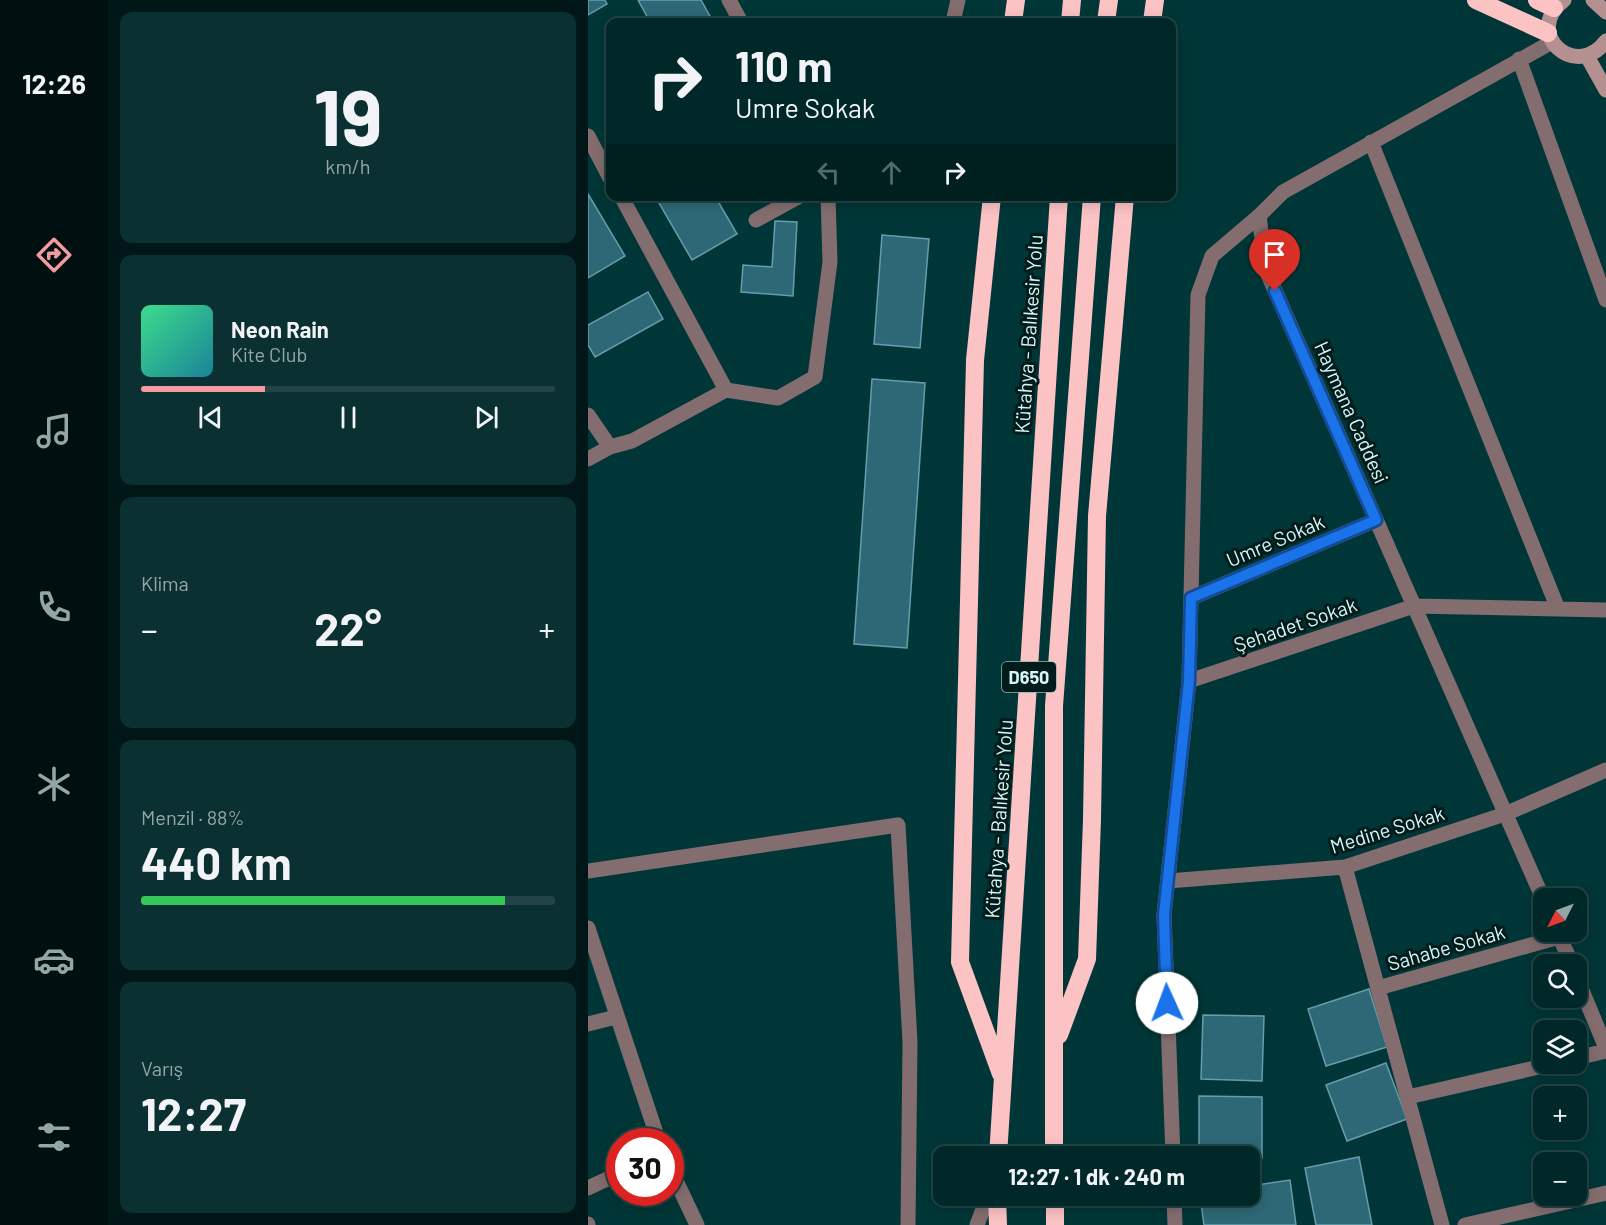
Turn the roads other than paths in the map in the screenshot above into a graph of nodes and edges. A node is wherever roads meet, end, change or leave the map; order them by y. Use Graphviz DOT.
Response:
graph roads {
  1 [pos="729,0"];
  2 [pos="957,0"];
  3 [pos="1016,0"];
  4 [pos="1072,0"];
  5 [pos="1109,0"];
  6 [pos="1155,0"];
  7 [pos="1476,0"];
  8 [pos="1552,3"];
  9 [pos="739,18"];
  10 [pos="954,18"];
  11 [pos="1014,18"];
  12 [pos="1070,18"];
  13 [pos="1107,18"];
  14 [pos="1153,18"];
  15 [pos="1550,38"];
  16 [pos="1606,41"];
  17 [pos="1587,56"];
  18 [pos="1519,59"];
  19 [pos="1606,90"];
  20 [pos="588,136"];
  21 [pos="1371,142"];
  22 [pos="606,170"];
  23 [pos="624,201"];
  24 [pos="791,201"];
  25 [pos="828,201"];
  26 [pos="991,201"];
  27 [pos="1059,201"];
  28 [pos="1092,201"];
  29 [pos="1125,201"];
  30 [pos="1258,216"];
  31 [pos="756,220"];
  32 [pos="1606,300"];
  33 [pos="726,390"];
  34 [pos="588,415"];
  35 [pos="610,447"];
  36 [pos="588,459"];
  37 [pos="1376,520"];
  38 [pos="1191,598"];
  39 [pos="1414,606"];
  40 [pos="1558,609"];
  41 [pos="1606,610"];
  42 [pos="1189,681"];
  43 [pos="1606,770"];
  44 [pos="1505,814"];
  45 [pos="1345,867"];
  46 [pos="588,871"];
  47 [pos="1168,881"];
  48 [pos="1538,888"];
  49 [pos="588,928"];
  50 [pos="1533,942"];
  51 [pos="1378,988"];
  52 [pos="1587,1003"];
  53 [pos="616,1017"];
  54 [pos="588,1024"];
  55 [pos="1054,1048"];
  56 [pos="1606,1050"];
  57 [pos="1587,1055"];
  58 [pos="1533,1068"];
  59 [pos="1004,1082"];
  60 [pos="1408,1097"];
  61 [pos="654,1128"];
  62 [pos="999,1146"];
  63 [pos="1054,1146"];
  64 [pos="1173,1146"];
  65 [pos="606,1180"];
  66 [pos="588,1188"];
  67 [pos="1606,1193"];
  68 [pos="684,1198"];
  69 [pos="984,1206"];
  70 [pos="997,1206"];
  71 [pos="1054,1206"];
  72 [pos="1175,1206"];
  73 [pos="697,1225"];
  74 [pos="908,1225"];
  75 [pos="977,1225"];
  76 [pos="998,1225"];
  77 [pos="1055,1225"];
  78 [pos="1176,1225"];
  79 [pos="1442,1225"];
  80 [pos="1465,1225"];
  1 -- 9 [label="street"];
  2 -- 10 [label="street"];
  3 -- 11 [label="highway"];
  4 -- 12 [label="highway"];
  5 -- 13 [label="highway"];
  6 -- 14 [label="highway"];
  7 -- 15 [label="highway"];
  8 -- 15 [label="street"];
  15 -- 17 [label="street"];
  15 -- 18 [label="street"];
  16 -- 17 [label="street"];
  17 -- 19 [label="street"];
  18 -- 21 [label="street"];
  18 -- 32 [label="street"];
  20 -- 22 [label="street"];
  21 -- 30 [label="street"];
  21 -- 40 [label="street"];
  23 -- 33 [label="street"];
  24 -- 31 [label="street"];
  25 -- 33 [label="street"];
  26 -- 59 [label="highway"];
  27 -- 59 [label="highway, Kütahya - Balıkesir Yolu / D650"];
  28 -- 55 [label="highway, D650"];
  29 -- 55 [label="highway"];
  30 -- 37 [label="street, Haymana Caddesi"];
  30 -- 38 [label="street"];
  33 -- 35 [label="street"];
  34 -- 35 [label="street"];
  35 -- 36 [label="street"];
  37 -- 38 [label="street, Umre Sokak"];
  37 -- 39 [label="street, Haymana Caddesi"];
  38 -- 42 [label="street"];
  39 -- 40 [label="street, Şehadet Sokak"];
  39 -- 42 [label="street, Şehadet Sokak"];
  39 -- 44 [label="street, Haymana Caddesi"];
  40 -- 41 [label="street, Şehadet Sokak"];
  42 -- 47 [label="street"];
  43 -- 44 [label="street, Medine Sokak"];
  44 -- 45 [label="street, Medine Sokak"];
  44 -- 48 [label="street, Haymana Caddesi"];
  45 -- 47 [label="street, Medine Sokak"];
  45 -- 51 [label="street"];
  46 -- 74 [label="street"];
  47 -- 64 [label="street"];
  49 -- 53 [label="street"];
  50 -- 51 [label="street, Sahabe Sokak"];
  51 -- 60 [label="street"];
  52 -- 56 [label="street"];
  53 -- 54 [label="street"];
  53 -- 61 [label="street"];
  55 -- 63 [label="highway, D650"];
  56 -- 57 [label="street"];
  58 -- 60 [label="street"];
  59 -- 62 [label="highway, Kütahya - Balıkesir Yolu / D650"];
  60 -- 79 [label="street"];
  65 -- 66 [label="street"];
  67 -- 80 [label="street"];
  68 -- 73 [label="street"];
  69 -- 75 [label="street"];
  70 -- 76 [label="highway"];
  71 -- 77 [label="highway"];
  72 -- 78 [label="street"];
}
